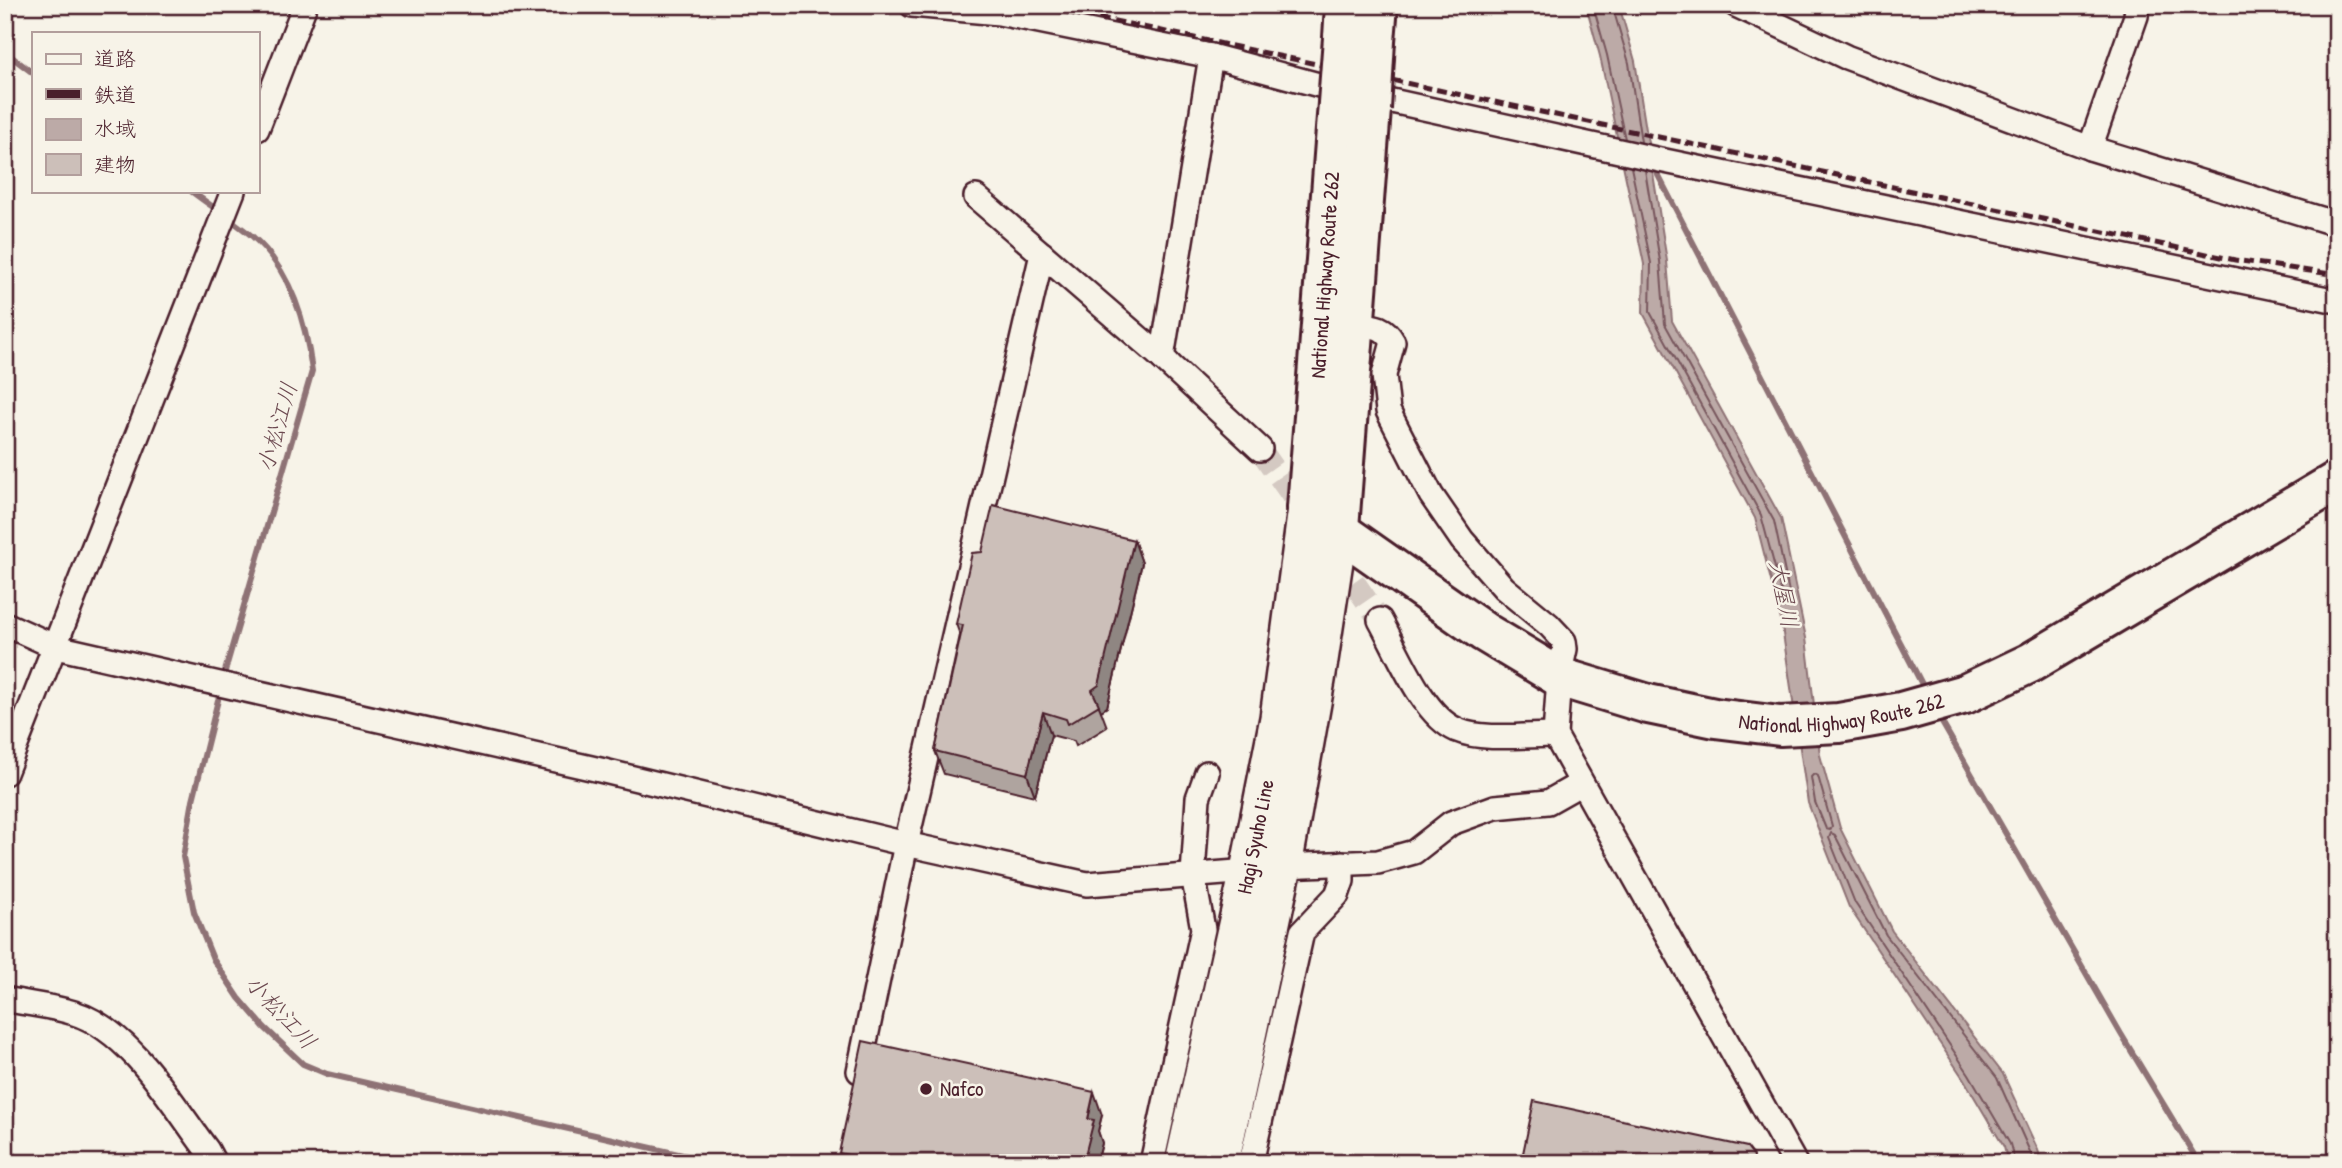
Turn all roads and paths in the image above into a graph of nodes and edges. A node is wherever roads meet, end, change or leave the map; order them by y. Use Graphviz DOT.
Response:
graph roads {
  1 [pos="305,5"];
  2 [pos="912,5"];
  3 [pos="1736,5"];
  4 [pos="2137,5"];
  5 [pos="1360,22"];
  6 [pos="1211,56"];
  7 [pos="1354,106"];
  8 [pos="259,124"];
  9 [pos="2090,148"];
  10 [pos="233,192"];
  11 [pos="976,197"];
  12 [pos="2337,225"];
  13 [pos="1042,254"];
  14 [pos="2337,301"];
  15 [pos="1354,324"];
  16 [pos="1168,363"];
  17 [pos="1260,449"];
  18 [pos="2337,481"];
  19 [pos="1323,518"];
  20 [pos="1380,620"];
  21 [pos="5,624"];
  22 [pos="56,647"];
  23 [pos="1559,677"];
  24 [pos="1555,735"];
  25 [pos="5,773"];
  26 [pos="1206,773"];
  27 [pos="1580,784"];
  28 [pos="906,844"];
  29 [pos="1342,863"];
  30 [pos="1266,868"];
  31 [pos="1193,875"];
  32 [pos="5,999"];
  33 [pos="853,1096"];
  34 [pos="214,1163"];
  35 [pos="1152,1163"];
  36 [pos="1184,1163"];
  37 [pos="1220,1163"];
  38 [pos="1251,1163"];
  39 [pos="1795,1163"];
  1 -- 8 [label="street"];
  2 -- 6 [label="street"];
  3 -- 9 [label="street"];
  4 -- 9 [label="street"];
  5 -- 7 [label="highway, National Highway Route 262, bridge"];
  6 -- 14 [label="street"];
  6 -- 16 [label="street"];
  7 -- 15 [label="highway, National Highway Route 262"];
  7 -- 19 [label="highway, National Highway Route 262"];
  9 -- 12 [label="street"];
  10 -- 22 [label="street"];
  11 -- 13 [label="street"];
  13 -- 16 [label="street"];
  13 -- 28 [label="street"];
  15 -- 19 [label="highway, National Highway Route 262"];
  15 -- 23 [label="street"];
  16 -- 17 [label="street"];
  18 -- 23 [label="highway, National Highway Route 262"];
  19 -- 23 [label="highway, National Highway Route 262"];
  19 -- 30 [label="main road, Hagi Syuho Line"];
  20 -- 24 [label="street"];
  21 -- 22 [label="street"];
  22 -- 25 [label="street"];
  22 -- 28 [label="street"];
  23 -- 24 [label="street"];
  24 -- 27 [label="street"];
  26 -- 31 [label="street"];
  27 -- 29 [label="street"];
  27 -- 39 [label="street"];
  28 -- 31 [label="street"];
  28 -- 33 [label="street"];
  29 -- 30 [label="street"];
  29 -- 38 [label="street"];
  30 -- 31 [label="street"];
  30 -- 36 [label="main road, Hagi Syuho Line"];
  30 -- 37 [label="main road, Hagi Syuho Line"];
  31 -- 35 [label="street"];
  32 -- 34 [label="street"];
}
